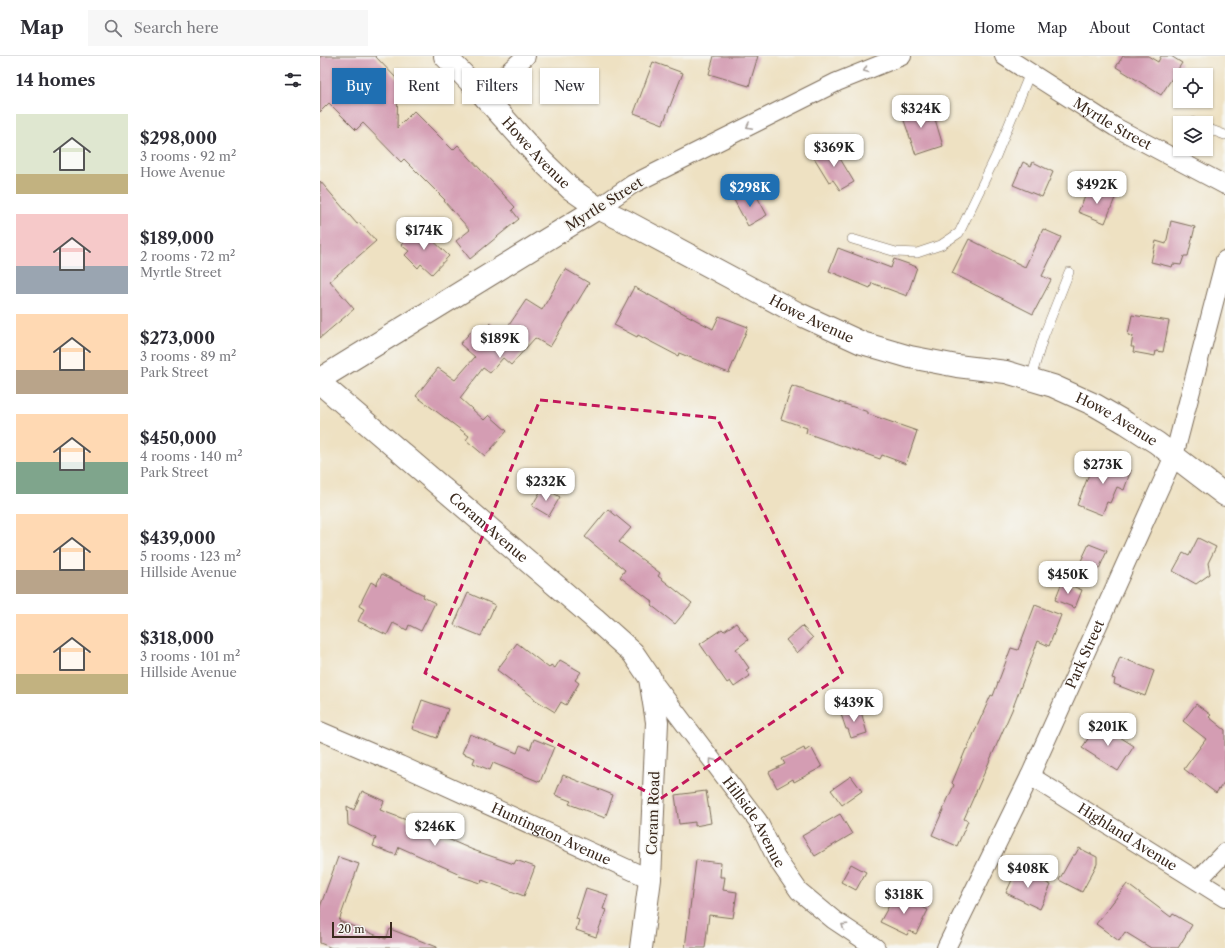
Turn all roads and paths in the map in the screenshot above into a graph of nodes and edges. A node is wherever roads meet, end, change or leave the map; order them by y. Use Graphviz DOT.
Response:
graph roads {
  1 [pos="445,56"];
  2 [pos="526,56"];
  3 [pos="902,56"];
  4 [pos="1004,56"];
  5 [pos="513,68"];
  6 [pos="462,73"];
  7 [pos="1030,73"];
  8 [pos="491,104"];
  9 [pos="1213,131"];
  10 [pos="1225,135"];
  11 [pos="1225,185"];
  12 [pos="598,208"];
  13 [pos="852,239"];
  14 [pos="1225,260"];
  15 [pos="1069,272"];
  16 [pos="1031,378"];
  17 [pos="320,379"];
  18 [pos="320,383"];
  19 [pos="1174,456"];
  20 [pos="1225,495"];
  21 [pos="650,678"];
  22 [pos="320,731"];
  23 [pos="1030,776"];
  24 [pos="1225,852"];
  25 [pos="650,879"];
  26 [pos="1198,880"];
  27 [pos="1225,898"];
  28 [pos="642,948"];
  29 [pos="876,948"];
  30 [pos="946,948"];
  1 -- 6 [label="street, Howe Avenue"];
  2 -- 5 [label="street"];
  3 -- 12 [label="street, Myrtle Street, one-way"];
  4 -- 7 [label="street, Myrtle Street"];
  7 -- 11 [label="street, Myrtle Street"];
  7 -- 13 [label="lane"];
  8 -- 12 [label="street, Howe Avenue"];
  9 -- 10 [label="lane"];
  12 -- 16 [label="street, Howe Avenue"];
  12 -- 17 [label="street, Myrtle Street"];
  14 -- 19 [label="street, Park Street"];
  15 -- 16 [label="lane"];
  16 -- 19 [label="street, Howe Avenue"];
  18 -- 21 [label="street, Coram Avenue"];
  19 -- 20 [label="street, Howe Avenue"];
  19 -- 23 [label="street, Park Street"];
  21 -- 25 [label="street, Coram Road"];
  29 -- 21 [label="street, Hillside Avenue, one-way"];
  22 -- 25 [label="street, Huntington Avenue"];
  23 -- 26 [label="street, Highland Avenue"];
  23 -- 30 [label="street, Park Street"];
  24 -- 26 [label="street"];
  25 -- 28 [label="street, Coram Road"];
  26 -- 27 [label="street, Highland Avenue"];
}
